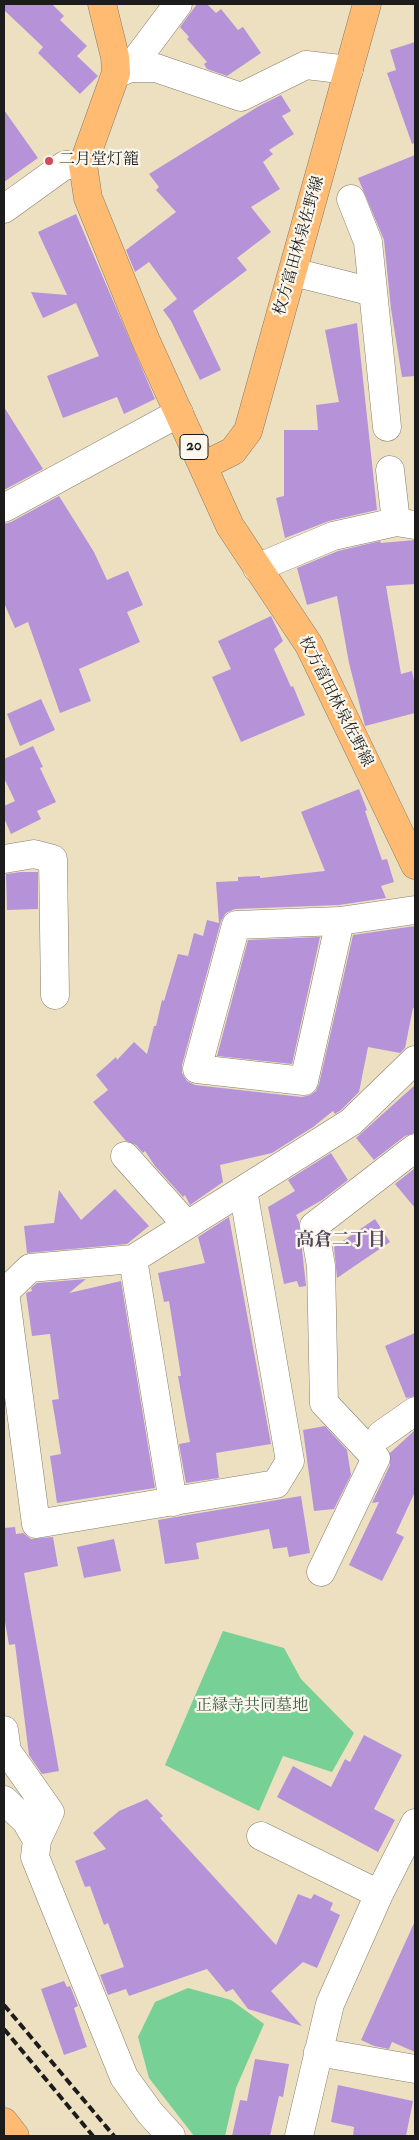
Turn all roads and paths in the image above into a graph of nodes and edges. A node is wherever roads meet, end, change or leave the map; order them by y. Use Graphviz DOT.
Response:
graph roads {
  1 [pos="102,4"];
  2 [pos="178,4"];
  3 [pos="367,4"];
  4 [pos="349,70"];
  5 [pos="123,71"];
  6 [pos="83,165"];
  7 [pos="351,199"];
  8 [pos="4,209"];
  9 [pos="292,272"];
  10 [pos="373,292"];
  11 [pos="179,413"];
  12 [pos="387,427"];
  13 [pos="203,466"];
  14 [pos="390,470"];
  15 [pos="4,508"];
  16 [pos="406,524"];
  17 [pos="257,568"];
  18 [pos="4,859"];
  19 [pos="415,865"];
  20 [pos="415,910"];
  21 [pos="340,921"];
  22 [pos="55,995"];
  23 [pos="415,1060"];
  24 [pos="415,1148"];
  25 [pos="125,1156"];
  26 [pos="243,1190"];
  27 [pos="186,1225"];
  28 [pos="133,1259"];
  29 [pos="415,1411"];
  30 [pos="381,1434"];
  31 [pos="173,1502"];
  32 [pos="321,1572"];
  33 [pos="4,1730"];
  34 [pos="4,1800"];
  35 [pos="415,1823"];
  36 [pos="261,1836"];
  37 [pos="37,1840"];
  38 [pos="379,1894"];
  39 [pos="318,2052"];
  40 [pos="415,2069"];
  41 [pos="4,2122"];
  42 [pos="15,2136"];
  43 [pos="172,2136"];
  44 [pos="299,2136"];
  1 -- 5 [label="main road, 枚方富田林泉佐野線 / 20"];
  2 -- 5 [label="street"];
  3 -- 4 [label="main road, 枚方富田林泉佐野線 / 20"];
  4 -- 5 [label="street"];
  4 -- 9 [label="main road, 枚方富田林泉佐野線 / 20"];
  5 -- 6 [label="main road, 枚方富田林泉佐野線 / 20"];
  6 -- 8 [label="street"];
  6 -- 11 [label="main road, 枚方富田林泉佐野線 / 20"];
  7 -- 10 [label="street"];
  9 -- 10 [label="street"];
  9 -- 13 [label="main road, 枚方富田林泉佐野線 / 20"];
  10 -- 12 [label="street"];
  11 -- 13 [label="main road, 枚方富田林泉佐野線 / 20"];
  11 -- 15 [label="street"];
  13 -- 17 [label="main road, 枚方富田林泉佐野線 / 20"];
  14 -- 16 [label="street"];
  16 -- 17 [label="street"];
  17 -- 19 [label="main road, 枚方富田林泉佐野線 / 20"];
  18 -- 22 [label="street"];
  20 -- 21 [label="street"];
  21 -- 21 [label="street"];
  23 -- 26 [label="street"];
  24 -- 32 [label="street"];
  25 -- 27 [label="street"];
  26 -- 27 [label="street"];
  26 -- 31 [label="street"];
  27 -- 28 [label="street"];
  28 -- 31 [label="street"];
  28 -- 31 [label="street"];
  29 -- 30 [label="street"];
  33 -- 37 [label="street"];
  34 -- 37 [label="street"];
  35 -- 38 [label="street"];
  36 -- 38 [label="street"];
  37 -- 43 [label="street"];
  38 -- 39 [label="street"];
  39 -- 40 [label="street"];
  39 -- 44 [label="street"];
  41 -- 42 [label="main road"];
}
